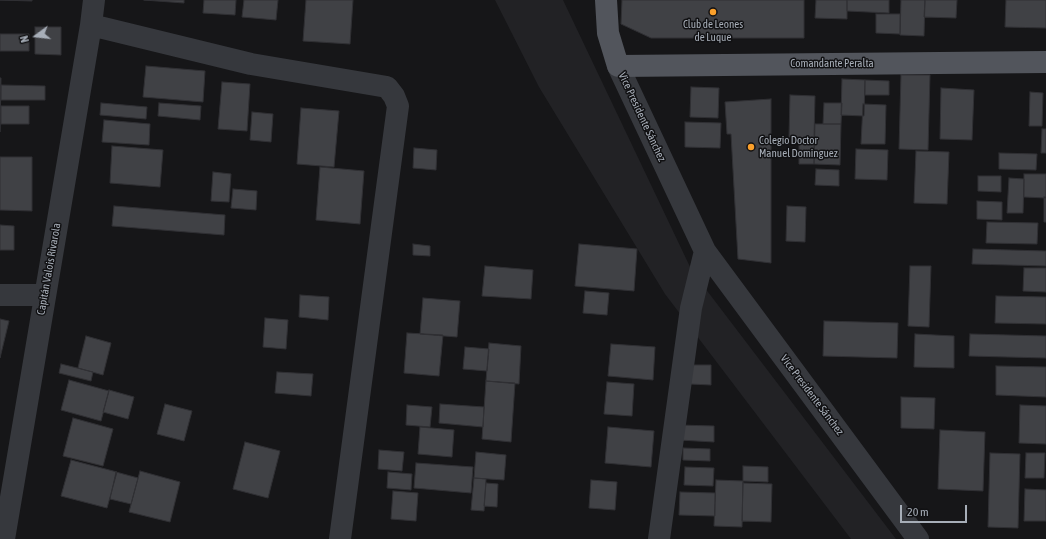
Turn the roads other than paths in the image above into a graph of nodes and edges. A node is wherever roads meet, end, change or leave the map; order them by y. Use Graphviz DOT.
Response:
graph roads {
  1 [pos="94,0"];
  2 [pos="606,0"];
  3 [pos="91,25"];
  4 [pos="1046,62"];
  5 [pos="618,66"];
  6 [pos="705,252"];
  7 [pos="0,295"];
  8 [pos="44,295"];
  9 [pos="4,539"];
  10 [pos="340,539"];
  11 [pos="659,539"];
  12 [pos="918,539"];
  1 -- 3 [label="street, Capitán Valois Rivarola"];
  2 -- 5 [label="main road, Vice Presidente Sánchez"];
  3 -- 8 [label="street, Capitán Valois Rivarola"];
  3 -- 10 [label="street"];
  4 -- 5 [label="main road, Comandante Peralta"];
  5 -- 6 [label="street, Vice Presidente Sánchez"];
  6 -- 11 [label="street"];
  6 -- 12 [label="street, Vice Presidente Sánchez"];
  7 -- 8 [label="street"];
  8 -- 9 [label="street, Capitán Valois Rivarola"];
}
